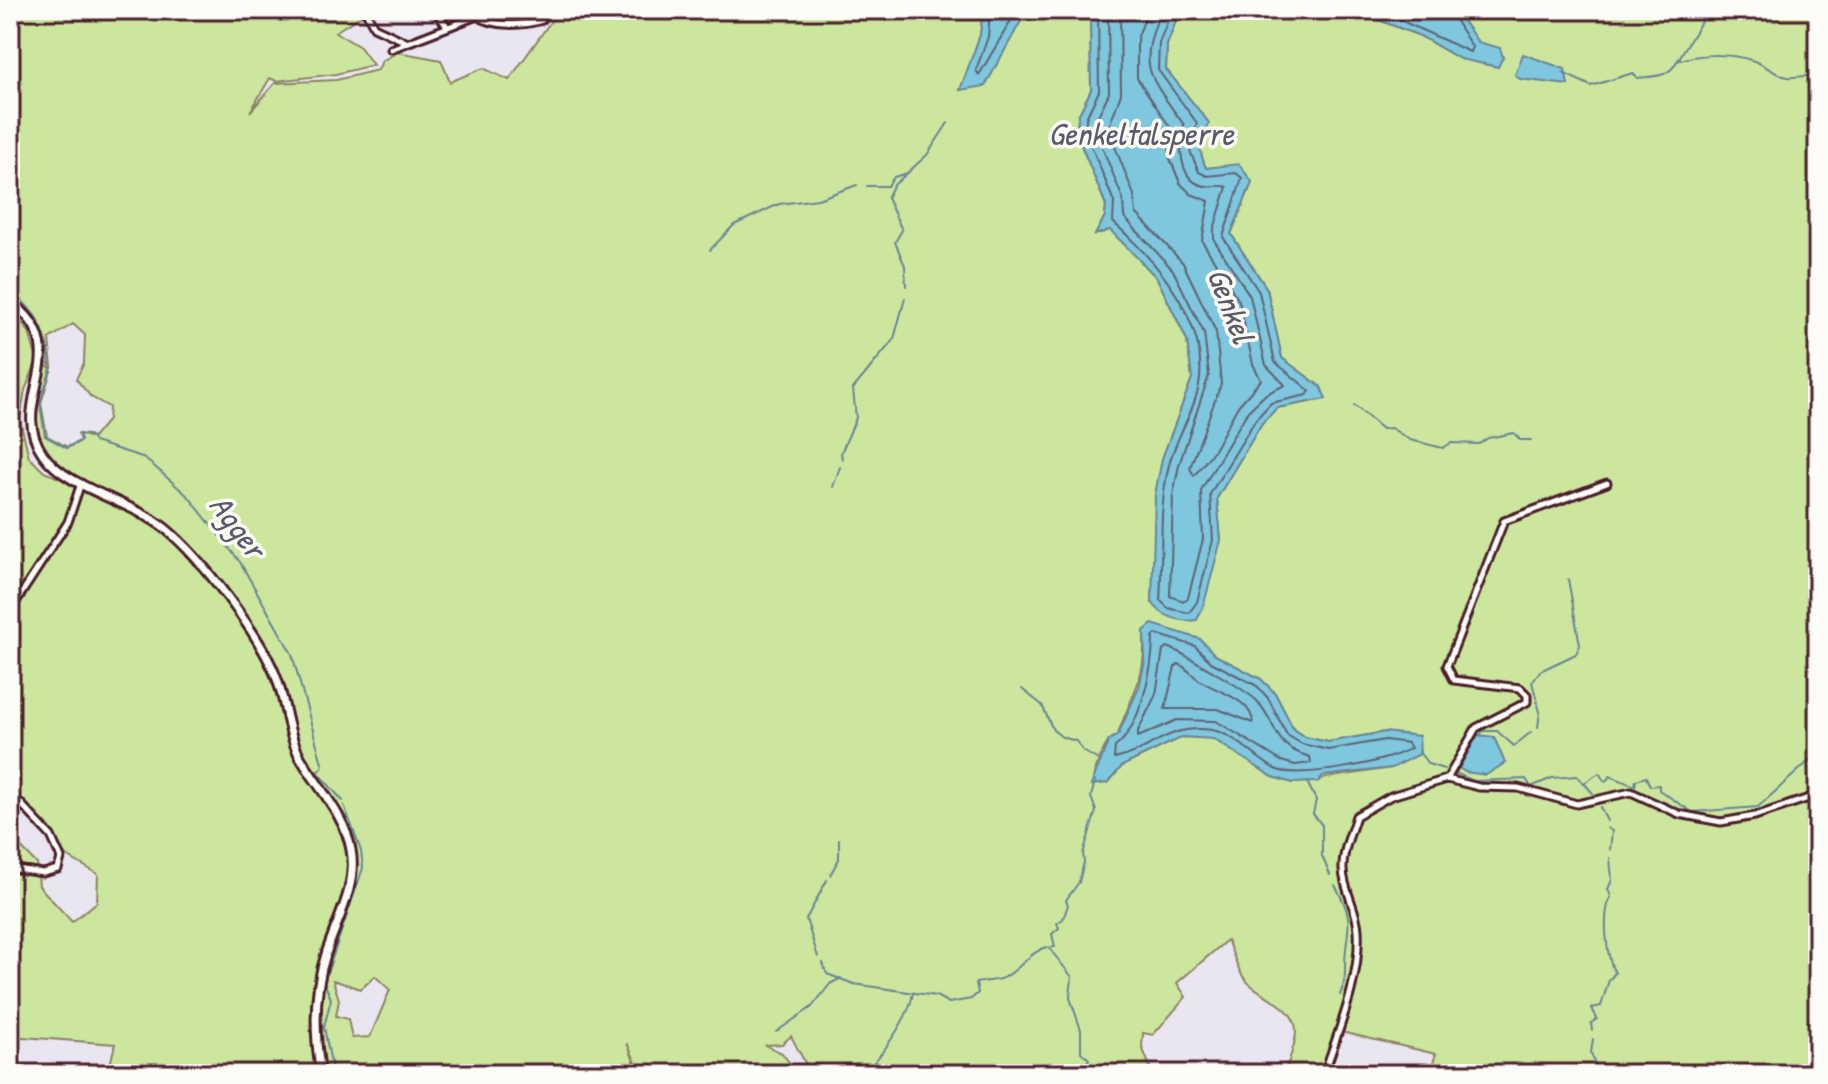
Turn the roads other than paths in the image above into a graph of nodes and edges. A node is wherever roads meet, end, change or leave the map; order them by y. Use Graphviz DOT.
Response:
graph roads {
  1 [pos="365,10"];
  2 [pos="435,10"];
  3 [pos="542,20"];
  4 [pos="446,25"];
  5 [pos="407,42"];
  6 [pos="391,49"];
  7 [pos="10,301"];
  8 [pos="82,482"];
  9 [pos="1607,483"];
  10 [pos="10,611"];
  11 [pos="1447,779"];
  12 [pos="10,792"];
  13 [pos="1818,795"];
  14 [pos="10,868"];
  15 [pos="321,1074"];
  16 [pos="1324,1074"];
  1 -- 5 [label="street"];
  2 -- 4 [label="street"];
  3 -- 4 [label="street"];
  4 -- 5 [label="street"];
  5 -- 6 [label="street"];
  7 -- 8 [label="main road"];
  8 -- 10 [label="street"];
  8 -- 15 [label="main road"];
  9 -- 11 [label="street"];
  11 -- 13 [label="street"];
  11 -- 16 [label="street"];
  12 -- 14 [label="street"];
}
